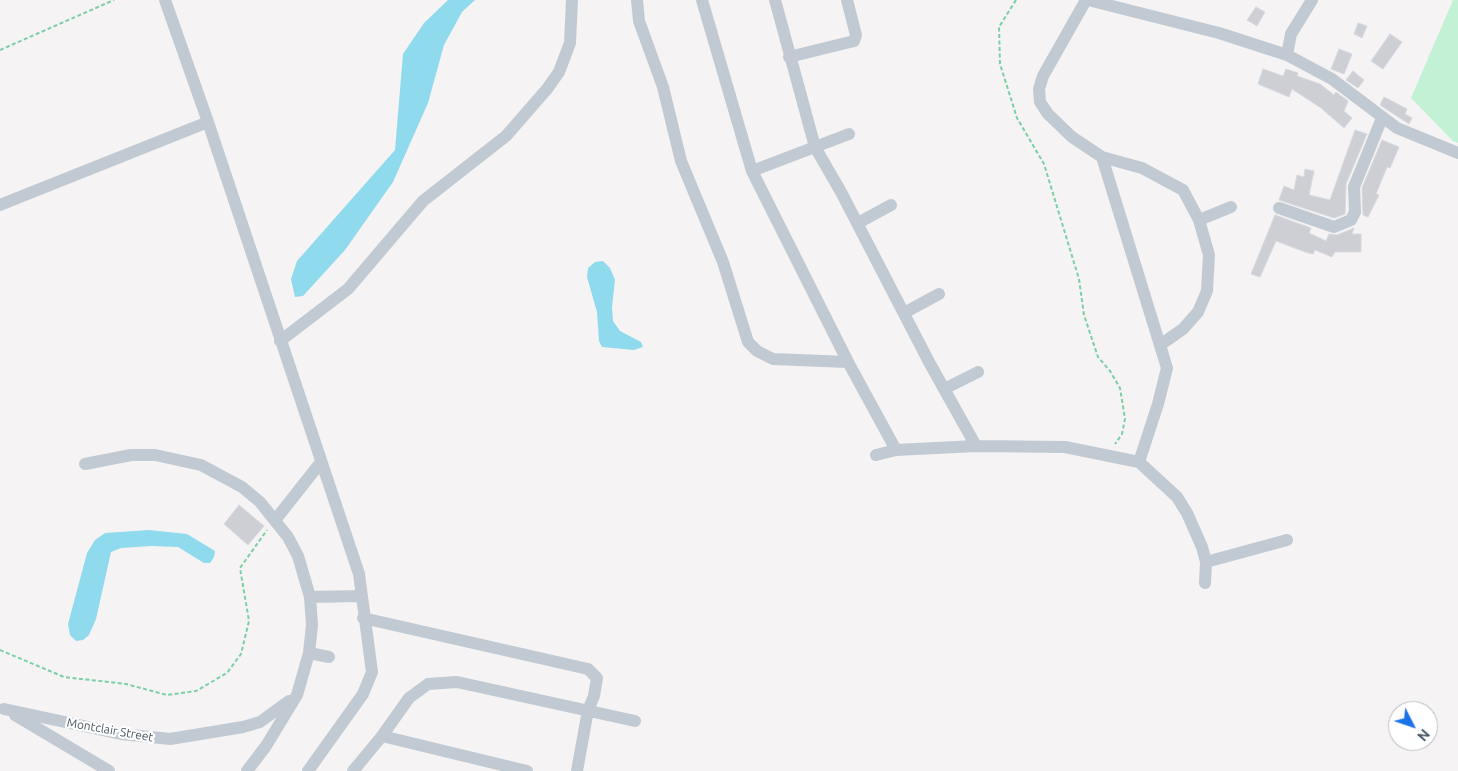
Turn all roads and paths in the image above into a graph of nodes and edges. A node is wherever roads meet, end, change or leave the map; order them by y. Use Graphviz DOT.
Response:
graph roads {
  1 [pos="114,0"];
  2 [pos="165,0"];
  3 [pos="572,0"];
  4 [pos="637,0"];
  5 [pos="702,0"];
  6 [pos="775,0"];
  7 [pos="847,0"];
  8 [pos="1016,0"];
  9 [pos="1087,0"];
  10 [pos="1312,0"];
  11 [pos="0,50"];
  12 [pos="1287,55"];
  13 [pos="789,57"];
  14 [pos="1382,118"];
  15 [pos="208,122"];
  16 [pos="849,134"];
  17 [pos="815,147"];
  18 [pos="1458,153"];
  19 [pos="1102,157"];
  20 [pos="752,171"];
  21 [pos="891,204"];
  22 [pos="0,205"];
  23 [pos="1231,207"];
  24 [pos="1279,208"];
  25 [pos="1199,220"];
  26 [pos="858,223"];
  27 [pos="939,294"];
  28 [pos="904,313"];
  29 [pos="280,341"];
  30 [pos="1160,345"];
  31 [pos="848,362"];
  32 [pos="978,372"];
  33 [pos="944,389"];
  34 [pos="976,446"];
  35 [pos="896,450"];
  36 [pos="876,455"];
  37 [pos="1106,455"];
  38 [pos="321,462"];
  39 [pos="1139,462"];
  40 [pos="86,464"];
  41 [pos="276,519"];
  42 [pos="1286,540"];
  43 [pos="1206,562"];
  44 [pos="1205,583"];
  45 [pos="362,596"];
  46 [pos="310,598"];
  47 [pos="363,618"];
  48 [pos="0,650"];
  49 [pos="310,653"];
  50 [pos="329,657"];
  51 [pos="297,695"];
  52 [pos="2,708"];
  53 [pos="588,710"];
  54 [pos="635,721"];
  55 [pos="382,736"];
  56 [pos="109,771"];
  57 [pos="247,771"];
  58 [pos="308,771"];
  59 [pos="353,771"];
  60 [pos="527,771"];
  61 [pos="577,771"];
  1 -- 11 [label="path"];
  2 -- 15 [label="street"];
  3 -- 29 [label="street"];
  4 -- 31 [label="street"];
  5 -- 20 [label="street"];
  6 -- 13 [label="street"];
  7 -- 13 [label="street"];
  8 -- 37 [label="path"];
  9 -- 12 [label="street"];
  9 -- 19 [label="street"];
  10 -- 12 [label="street"];
  12 -- 14 [label="street"];
  13 -- 17 [label="street"];
  14 -- 18 [label="street"];
  14 -- 24 [label="street"];
  15 -- 22 [label="street"];
  15 -- 29 [label="street"];
  16 -- 17 [label="street"];
  17 -- 20 [label="street"];
  17 -- 26 [label="street"];
  19 -- 25 [label="street"];
  19 -- 30 [label="street"];
  20 -- 31 [label="street"];
  21 -- 26 [label="street"];
  23 -- 25 [label="street"];
  25 -- 30 [label="street"];
  26 -- 28 [label="street"];
  27 -- 28 [label="street"];
  28 -- 33 [label="street"];
  29 -- 38 [label="street"];
  30 -- 39 [label="street"];
  31 -- 35 [label="street"];
  32 -- 33 [label="street"];
  33 -- 34 [label="street"];
  34 -- 35 [label="street"];
  34 -- 37 [label="street"];
  35 -- 36 [label="street"];
  37 -- 39 [label="street"];
  38 -- 41 [label="street"];
  38 -- 45 [label="street"];
  39 -- 43 [label="street"];
  40 -- 41 [label="street"];
  41 -- 46 [label="street"];
  41 -- 48 [label="path"];
  42 -- 43 [label="street"];
  43 -- 44 [label="street"];
  45 -- 46 [label="street"];
  45 -- 47 [label="street"];
  46 -- 49 [label="street"];
  47 -- 53 [label="street"];
  47 -- 58 [label="street"];
  49 -- 50 [label="street"];
  49 -- 51 [label="street"];
  51 -- 52 [label="street, Montclair Street"];
  51 -- 57 [label="street"];
  52 -- 56 [label="street, Montclair Street"];
  53 -- 54 [label="street"];
  53 -- 55 [label="street"];
  53 -- 61 [label="street"];
  55 -- 59 [label="street"];
  55 -- 60 [label="street"];
}
